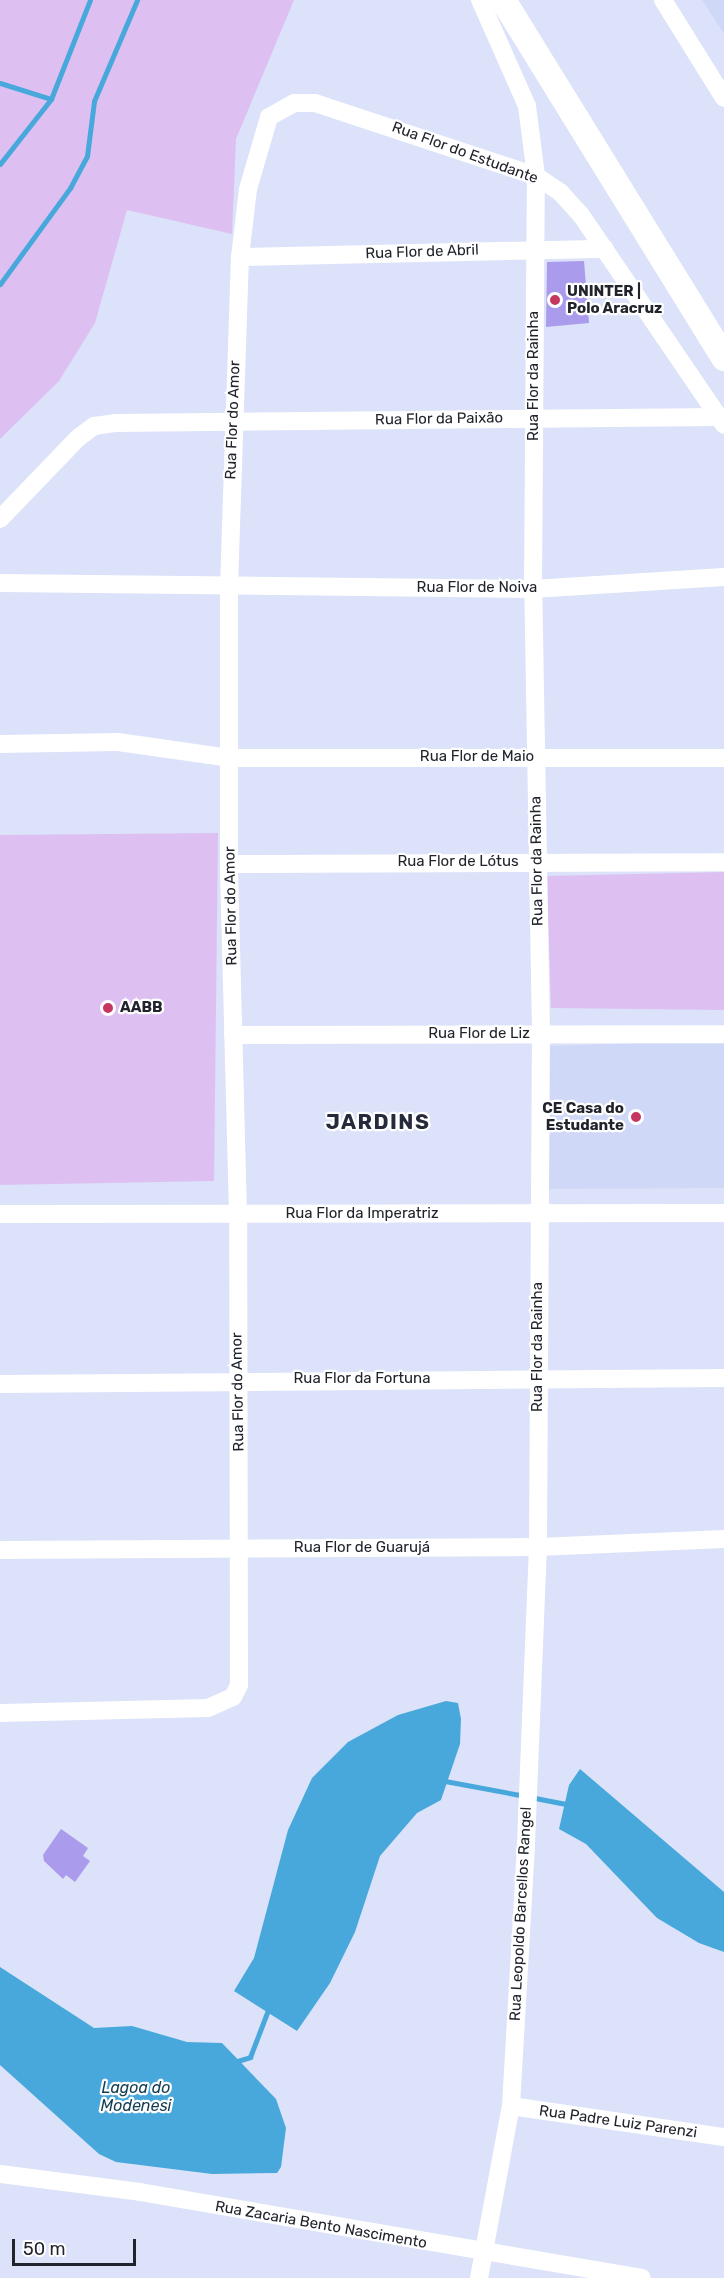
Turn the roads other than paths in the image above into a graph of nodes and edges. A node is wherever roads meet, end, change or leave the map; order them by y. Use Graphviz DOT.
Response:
graph roads {
  1 [pos="480,0"];
  2 [pos="502,0"];
  3 [pos="663,0"];
  4 [pos="724,98"];
  5 [pos="268,117"];
  6 [pos="536,176"];
  7 [pos="535,248"];
  8 [pos="605,249"];
  9 [pos="240,257"];
  10 [pos="722,353"];
  11 [pos="534,416"];
  12 [pos="721,421"];
  13 [pos="232,423"];
  14 [pos="0,519"];
  15 [pos="724,577"];
  16 [pos="0,582"];
  17 [pos="229,587"];
  18 [pos="533,589"];
  19 [pos="0,744"];
  20 [pos="536,757"];
  21 [pos="231,758"];
  22 [pos="724,758"];
  23 [pos="537,861"];
  24 [pos="724,862"];
  25 [pos="229,864"];
  26 [pos="541,1033"];
  27 [pos="724,1034"];
  28 [pos="233,1035"];
  29 [pos="724,1213"];
  30 [pos="0,1214"];
  31 [pos="238,1214"];
  32 [pos="538,1214"];
  33 [pos="539,1377"];
  34 [pos="724,1378"];
  35 [pos="236,1380"];
  36 [pos="0,1384"];
  37 [pos="724,1539"];
  38 [pos="538,1547"];
  39 [pos="241,1549"];
  40 [pos="0,1550"];
  41 [pos="0,1713"];
  42 [pos="511,2106"];
  43 [pos="724,2137"];
  44 [pos="0,2174"];
  45 [pos="483,2254"];
  46 [pos="479,2278"];
  47 [pos="642,2278"];
  1 -- 6 [label="street, Rua Flor da Rainha"];
  2 -- 10 [label="main road"];
  3 -- 4 [label="street"];
  5 -- 6 [label="street, Rua Flor do Estudante"];
  5 -- 9 [label="street, Rua Flor do Amor"];
  6 -- 7 [label="street, Rua Flor da Rainha"];
  6 -- 8 [label="street, Rua Flor do Estudante"];
  7 -- 8 [label="street, Rua Flor de Abril"];
  7 -- 9 [label="street, Rua Flor de Abril"];
  7 -- 11 [label="street, Rua Flor da Rainha"];
  8 -- 12 [label="street, Rua Flor do Estudante"];
  9 -- 13 [label="street, Rua Flor do Amor"];
  11 -- 12 [label="street, Rua Flor da Paixão"];
  11 -- 13 [label="street, Rua Flor da Paixão"];
  11 -- 18 [label="street, Rua Flor da Rainha"];
  13 -- 14 [label="street, Rua Flor da Paixão"];
  13 -- 17 [label="street, Rua Flor do Amor"];
  15 -- 18 [label="street, Rua Flor de Noiva"];
  16 -- 17 [label="street, Rua Flor de Noiva"];
  17 -- 18 [label="street, Rua Flor de Noiva"];
  17 -- 21 [label="street, Rua Flor do Amor"];
  18 -- 20 [label="street, Rua Flor da Rainha"];
  19 -- 21 [label="street, Rua Flor de Maio"];
  20 -- 21 [label="street, Rua Flor de Maio"];
  20 -- 22 [label="street, Rua Flor de Maio"];
  20 -- 23 [label="street, Rua Flor da Rainha"];
  21 -- 25 [label="street, Rua Flor do Amor"];
  23 -- 24 [label="street, Rua Flor de Lótus"];
  23 -- 25 [label="street, Rua Flor de Lótus"];
  23 -- 26 [label="street, Rua Flor da Rainha"];
  25 -- 28 [label="street, Rua Flor do Amor"];
  26 -- 27 [label="street, Rua Flor de Liz"];
  26 -- 28 [label="street, Rua Flor de Liz"];
  26 -- 32 [label="street, Rua Flor da Rainha"];
  28 -- 31 [label="street, Rua Flor do Amor"];
  29 -- 32 [label="street, Rua Flor da Imperatriz"];
  30 -- 31 [label="street, Rua Flor da Imperatriz"];
  31 -- 32 [label="street, Rua Flor da Imperatriz"];
  31 -- 35 [label="street, Rua Flor do Amor"];
  32 -- 33 [label="street, Rua Flor da Rainha"];
  33 -- 34 [label="street, Rua Flor da Fortuna"];
  33 -- 35 [label="street, Rua Flor da Fortuna"];
  33 -- 38 [label="street, Rua Flor da Rainha"];
  35 -- 36 [label="street, Rua Flor da Fortuna"];
  35 -- 39 [label="street, Rua Flor do Amor"];
  37 -- 38 [label="street, Rua Flor de Guarujá"];
  38 -- 39 [label="street, Rua Flor de Guarujá"];
  38 -- 42 [label="street, Rua Leopoldo Barcellos Rangel"];
  39 -- 40 [label="street, Rua Flor de Guarujá"];
  39 -- 41 [label="street, Rua Flor do Amor"];
  42 -- 43 [label="street, Rua Padre Luiz Parenzi"];
  42 -- 45 [label="street, Rua Leopoldo Barcellos Rangel"];
  44 -- 45 [label="street, Rua Zacaria Bento Nascimento"];
  45 -- 46 [label="street, Rua Leopoldo Barcellos Rangel"];
  45 -- 47 [label="street, Rua Zacaria Bento Nascimento"];
}
